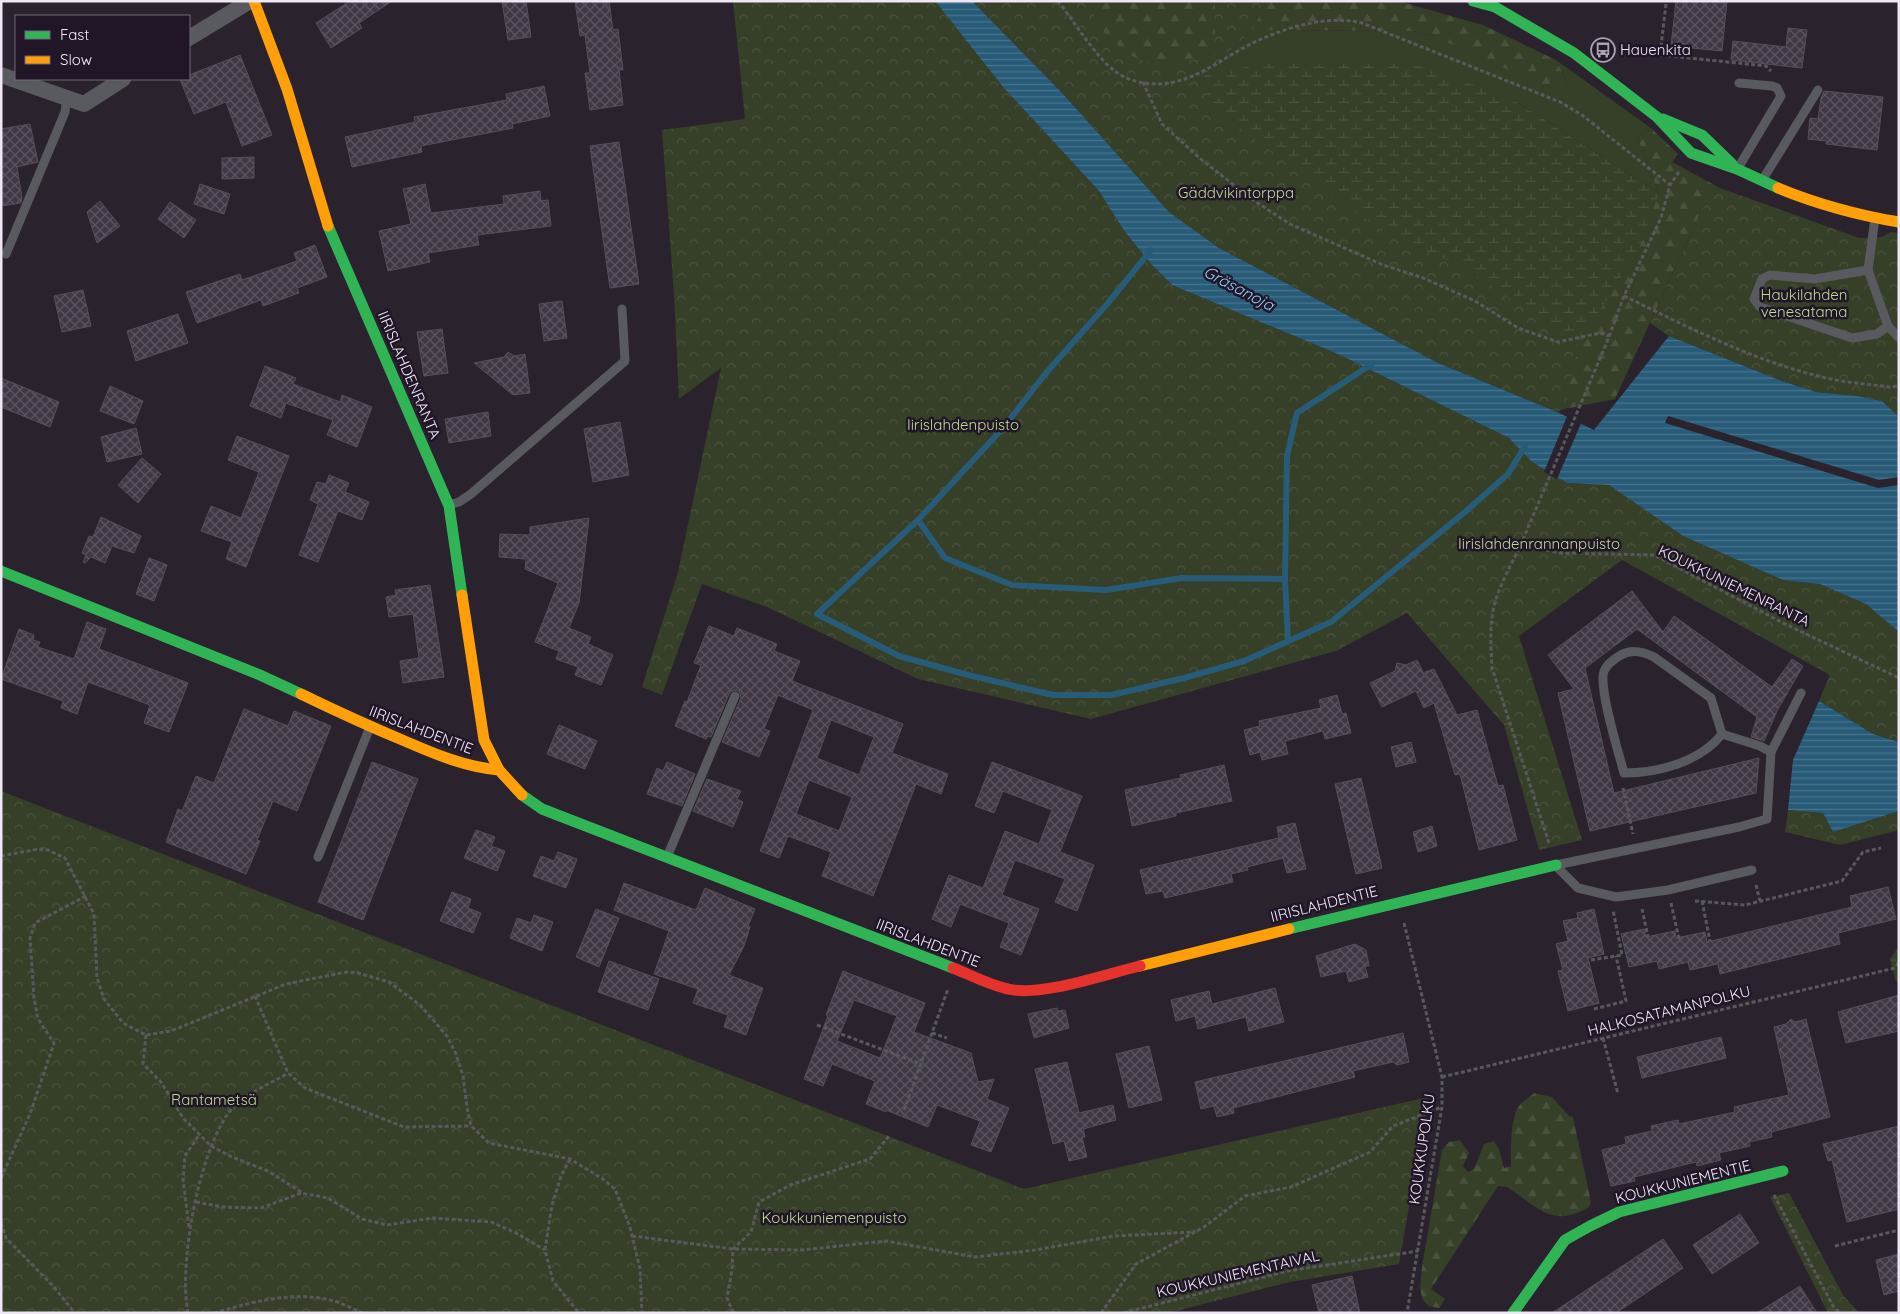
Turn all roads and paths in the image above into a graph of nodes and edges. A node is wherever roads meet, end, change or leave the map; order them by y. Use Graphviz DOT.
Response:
graph roads {
  1 [pos="250,1"];
  2 [pos="254,1"];
  3 [pos="1058,1"];
  4 [pos="1473,1"];
  5 [pos="1496,4"];
  6 [pos="1666,4"];
  7 [pos="190,37"];
  8 [pos="1,75"];
  9 [pos="15,80"];
  10 [pos="16,80"];
  11 [pos="121,80"];
  12 [pos="1143,82"];
  13 [pos="1739,83"];
  14 [pos="1772,86"];
  15 [pos="1818,90"];
  16 [pos="67,97"];
  17 [pos="1657,117"];
  18 [pos="1680,169"];
  19 [pos="1737,169"];
  20 [pos="1762,182"];
  21 [pos="1670,186"];
  22 [pos="1875,218"];
  23 [pos="1899,222"];
  24 [pos="6,254"];
  25 [pos="1868,270"];
  26 [pos="1624,296"];
  27 [pos="622,309"];
  28 [pos="1888,326"];
  29 [pos="1610,336"];
  30 [pos="1899,338"];
  31 [pos="1899,386"];
  32 [pos="449,506"];
  33 [pos="1521,544"];
  34 [pos="1,571"];
  35 [pos="1899,678"];
  36 [pos="1801,693"];
  37 [pos="735,696"];
  38 [pos="370,727"];
  39 [pos="1722,734"];
  40 [pos="1771,752"];
  41 [pos="498,770"];
  42 [pos="1624,773"];
  43 [pos="1881,848"];
  44 [pos="1636,849"];
  45 [pos="1,856"];
  46 [pos="318,857"];
  47 [pos="667,858"];
  48 [pos="1556,865"];
  49 [pos="1752,870"];
  50 [pos="1671,890"];
  51 [pos="1638,894"];
  52 [pos="1609,895"];
  53 [pos="86,896"];
  54 [pos="1399,901"];
  55 [pos="1702,901"];
  56 [pos="1648,937"];
  57 [pos="1679,939"];
  58 [pos="1710,942"];
  59 [pos="1616,956"];
  60 [pos="1591,960"];
  61 [pos="1899,962"];
  62 [pos="954,970"];
  63 [pos="255,996"];
  64 [pos="1594,1009"];
  65 [pos="817,1025"];
  66 [pos="932,1032"];
  67 [pos="146,1035"];
  68 [pos="947,1038"];
  69 [pos="1603,1038"];
  70 [pos="921,1064"];
  71 [pos="288,1073"];
  72 [pos="1442,1077"];
  73 [pos="1618,1094"];
  74 [pos="1442,1107"];
  75 [pos="904,1110"];
  76 [pos="471,1126"];
  77 [pos="199,1135"];
  78 [pos="889,1136"];
  79 [pos="211,1146"];
  80 [pos="570,1158"];
  81 [pos="1783,1171"];
  82 [pos="1764,1177"];
  83 [pos="1,1178"];
  84 [pos="301,1193"];
  85 [pos="196,1202"];
  86 [pos="1,1223"];
  87 [pos="189,1230"];
  88 [pos="1899,1230"];
  89 [pos="1195,1232"];
  90 [pos="632,1236"];
  91 [pos="1835,1246"];
  92 [pos="732,1249"];
  93 [pos="545,1250"];
  94 [pos="1418,1251"];
  95 [pos="75,1313"];
  96 [pos="188,1313"];
  97 [pos="214,1313"];
  98 [pos="283,1313"];
  99 [pos="289,1313"];
  100 [pos="363,1313"];
  101 [pos="578,1313"];
  102 [pos="642,1313"];
  103 [pos="733,1313"];
  104 [pos="1101,1313"];
  105 [pos="1124,1313"];
  106 [pos="1407,1313"];
  107 [pos="1514,1313"];
  108 [pos="1840,1313"];
  1 -- 7 [label="street"];
  2 -- 32 [label="street, IIRISLAHDENRANTA"];
  3 -- 12 [label="path"];
  4 -- 5 [label="street"];
  5 -- 17 [label="street"];
  6 -- 14 [label="path"];
  8 -- 9 [label="street"];
  10 -- 16 [label="street"];
  11 -- 16 [label="street"];
  12 -- 21 [label="path"];
  12 -- 29 [label="path"];
  13 -- 14 [label="lane"];
  14 -- 19 [label="lane"];
  15 -- 20 [label="lane"];
  16 -- 24 [label="lane"];
  17 -- 19 [label="street"];
  17 -- 19 [label="street"];
  18 -- 21 [label="path"];
  19 -- 20 [label="street"];
  20 -- 22 [label="street"];
  21 -- 26 [label="path"];
  22 -- 23 [label="street"];
  22 -- 25 [label="lane"];
  25 -- 28 [label="lane"];
  25 -- 28 [label="lane"];
  26 -- 29 [label="path"];
  26 -- 31 [label="path"];
  27 -- 32 [label="lane"];
  28 -- 30 [label="lane"];
  29 -- 33 [label="path"];
  32 -- 41 [label="street, IIRISLAHDENRANTA"];
  33 -- 35 [label="path, KOUKKUNIEMENRANTA"];
  33 -- 48 [label="path"];
  34 -- 38 [label="street, IIRISLAHDENTIE"];
  36 -- 40 [label="lane, IIRISLAHDENTIE"];
  37 -- 47 [label="lane"];
  38 -- 41 [label="street, IIRISLAHDENTIE"];
  38 -- 46 [label="lane"];
  39 -- 40 [label="lane"];
  39 -- 42 [label="lane"];
  39 -- 42 [label="lane"];
  40 -- 44 [label="lane, IIRISLAHDENTIE"];
  41 -- 47 [label="street, IIRISLAHDENTIE"];
  42 -- 44 [label="path"];
  43 -- 55 [label="path"];
  44 -- 48 [label="lane, IIRISLAHDENTIE"];
  45 -- 53 [label="path"];
  47 -- 62 [label="street, IIRISLAHDENTIE"];
  48 -- 52 [label="lane"];
  48 -- 54 [label="street, IIRISLAHDENTIE"];
  49 -- 50 [label="lane"];
  50 -- 51 [label="lane"];
  50 -- 55 [label="path"];
  50 -- 57 [label="path"];
  51 -- 52 [label="lane"];
  51 -- 56 [label="path"];
  52 -- 59 [label="path"];
  53 -- 67 [label="path"];
  53 -- 83 [label="path"];
  54 -- 62 [label="street, IIRISLAHDENTIE"];
  54 -- 72 [label="path, KOUKKUPOLKU"];
  55 -- 58 [label="path"];
  59 -- 60 [label="path"];
  59 -- 64 [label="path"];
  61 -- 69 [label="path, HALKOSATAMANPOLKU"];
  62 -- 66 [label="path"];
  63 -- 67 [label="path"];
  63 -- 71 [label="path"];
  63 -- 76 [label="path"];
  65 -- 70 [label="path"];
  66 -- 68 [label="path"];
  66 -- 70 [label="path"];
  67 -- 77 [label="path"];
  69 -- 72 [label="path, HALKOSATAMANPOLKU"];
  69 -- 73 [label="path"];
  70 -- 75 [label="path"];
  71 -- 76 [label="path"];
  71 -- 79 [label="path"];
  72 -- 74 [label="path, KOUKKUPOLKU"];
  74 -- 89 [label="path"];
  74 -- 94 [label="path, KOUKKUPOLKU"];
  76 -- 80 [label="path"];
  77 -- 79 [label="path"];
  77 -- 87 [label="path"];
  78 -- 92 [label="path"];
  79 -- 84 [label="path"];
  79 -- 85 [label="path"];
  80 -- 90 [label="path"];
  80 -- 93 [label="path"];
  81 -- 82 [label="street, KOUKKUNIEMENTIE"];
  82 -- 107 [label="street, KOUKKUNIEMENTIE"];
  82 -- 108 [label="path"];
  84 -- 85 [label="path"];
  84 -- 93 [label="path"];
  85 -- 87 [label="path"];
  86 -- 95 [label="path"];
  87 -- 96 [label="path"];
  88 -- 91 [label="path"];
  89 -- 92 [label="path"];
  89 -- 104 [label="path"];
  90 -- 92 [label="path"];
  90 -- 102 [label="path"];
  92 -- 103 [label="path"];
  93 -- 101 [label="path"];
  94 -- 105 [label="path, KOUKKUNIEMENTAIVAL"];
  94 -- 106 [label="path, KOUKKUPOLKU"];
  97 -- 100 [label="path"];
  98 -- 99 [label="path"];
}
